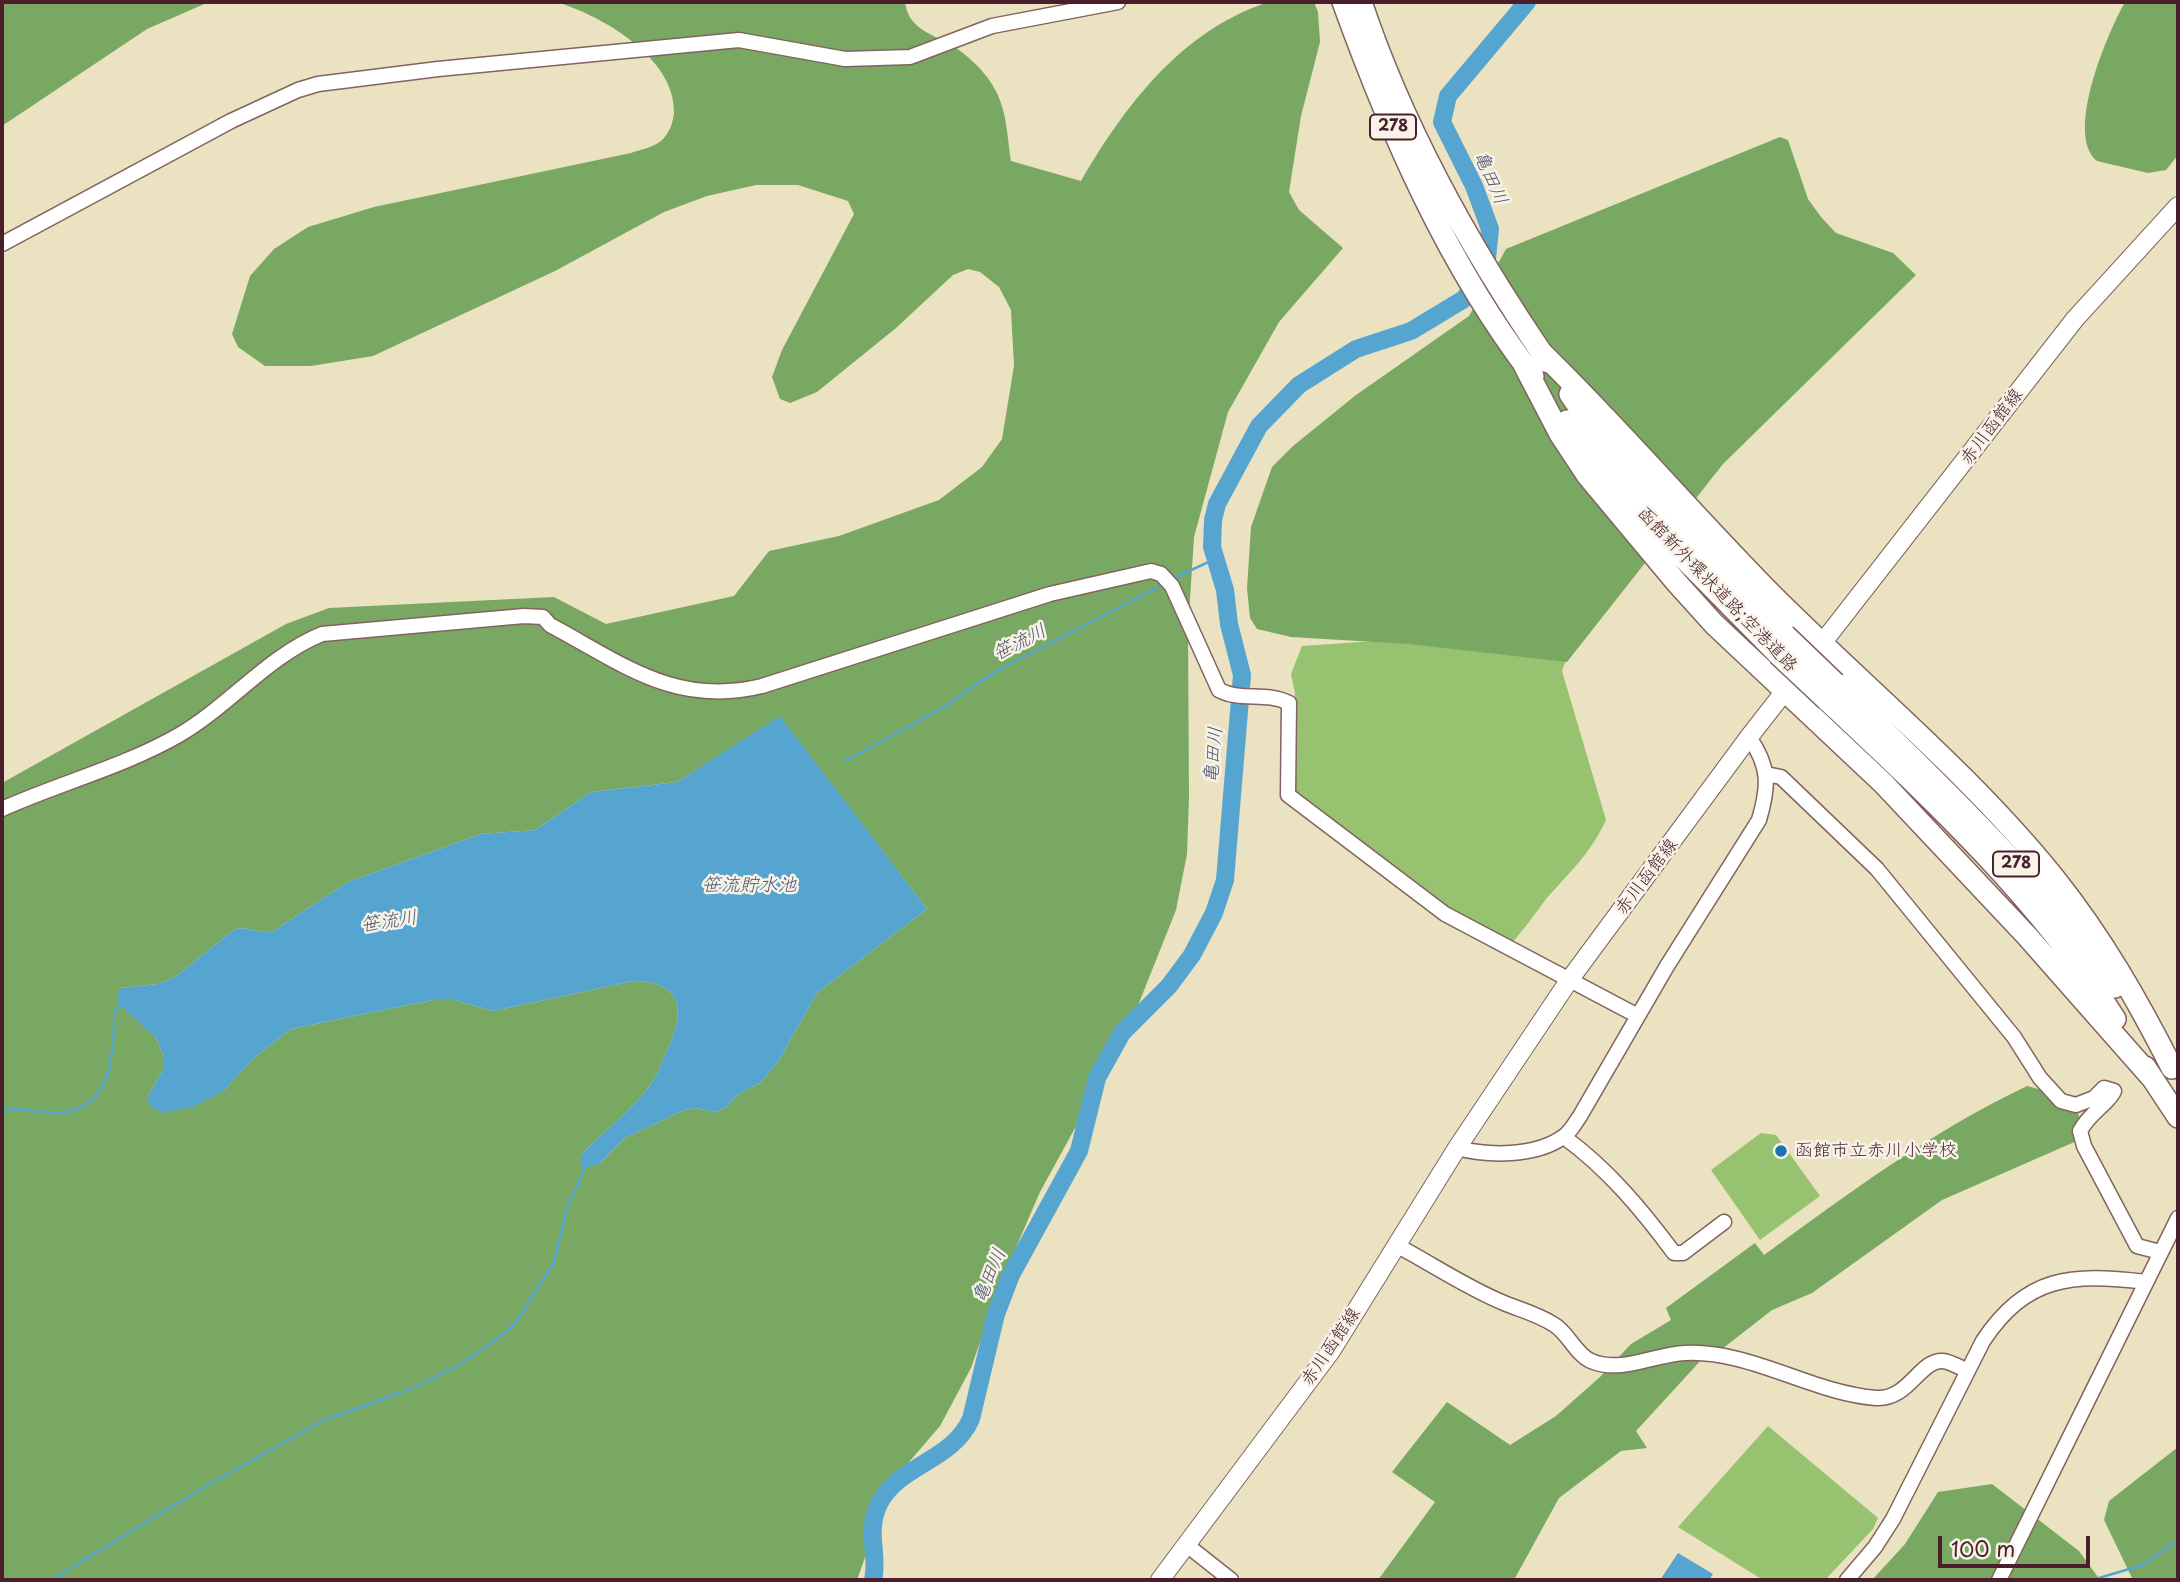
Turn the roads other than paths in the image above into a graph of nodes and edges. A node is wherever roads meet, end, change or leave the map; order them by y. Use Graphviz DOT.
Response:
graph roads {
  1 [pos="1118,2"];
  2 [pos="1343,2"];
  3 [pos="1362,2"];
  4 [pos="2178,206"];
  5 [pos="1458,242"];
  6 [pos="2,244"];
  7 [pos="1542,353"];
  8 [pos="1524,365"];
  9 [pos="1782,644"];
  10 [pos="1822,644"];
  11 [pos="1786,691"];
  12 [pos="1831,691"];
  13 [pos="1749,737"];
  14 [pos="1766,774"];
  15 [pos="2,809"];
  16 [pos="1570,979"];
  17 [pos="1638,1016"];
  18 [pos="2175,1072"];
  19 [pos="2153,1079"];
  20 [pos="2178,1117"];
  21 [pos="1564,1137"];
  22 [pos="1457,1148"];
  23 [pos="2178,1218"];
  24 [pos="1724,1222"];
  25 [pos="1396,1245"];
  26 [pos="2160,1252"];
  27 [pos="2146,1282"];
  28 [pos="1969,1371"];
  29 [pos="1188,1546"];
  30 [pos="1160,1580"];
  31 [pos="1231,1580"];
  32 [pos="1847,1580"];
  33 [pos="1998,1580"];
  1 -- 6 [label="street"];
  2 -- 5 [label="highway, 函館新外環状道路;空港道路 / 278"];
  3 -- 5 [label="highway, 函館新外環状道路;空港道路 / 278"];
  4 -- 10 [label="main road, 赤川函館線"];
  5 -- 7 [label="highway, 函館新外環状道路;空港道路 / 278"];
  5 -- 8 [label="highway, 函館新外環状道路;空港道路 / 278"];
  7 -- 9 [label="highway, 函館新外環状道路;空港道路 / 278"];
  7 -- 10 [label="highway"];
  8 -- 9 [label="highway, 函館新外環状道路;空港道路 / 278"];
  8 -- 11 [label="highway"];
  9 -- 12 [label="highway, 函館新外環状道路;空港道路 / 278, bridge"];
  10 -- 11 [label="main road, 赤川函館線"];
  10 -- 18 [label="highway"];
  11 -- 13 [label="main road, 赤川函館線"];
  11 -- 19 [label="highway"];
  12 -- 18 [label="highway, 函館新外環状道路;空港道路 / 278"];
  12 -- 19 [label="highway, 函館新外環状道路;空港道路 / 278"];
  13 -- 14 [label="street"];
  13 -- 16 [label="main road, 赤川函館線"];
  14 -- 17 [label="street"];
  14 -- 26 [label="street"];
  15 -- 16 [label="street"];
  16 -- 17 [label="street"];
  16 -- 22 [label="main road, 赤川函館線"];
  17 -- 21 [label="street"];
  19 -- 20 [label="highway, 函館新外環状道路;空港道路 / 278"];
  21 -- 22 [label="street"];
  21 -- 24 [label="street"];
  22 -- 25 [label="main road, 赤川函館線"];
  23 -- 26 [label="street"];
  25 -- 28 [label="street"];
  25 -- 29 [label="main road, 赤川函館線"];
  26 -- 27 [label="street"];
  27 -- 28 [label="street"];
  27 -- 33 [label="street"];
  28 -- 32 [label="street"];
  29 -- 30 [label="main road, 赤川函館線"];
  29 -- 31 [label="street"];
}
